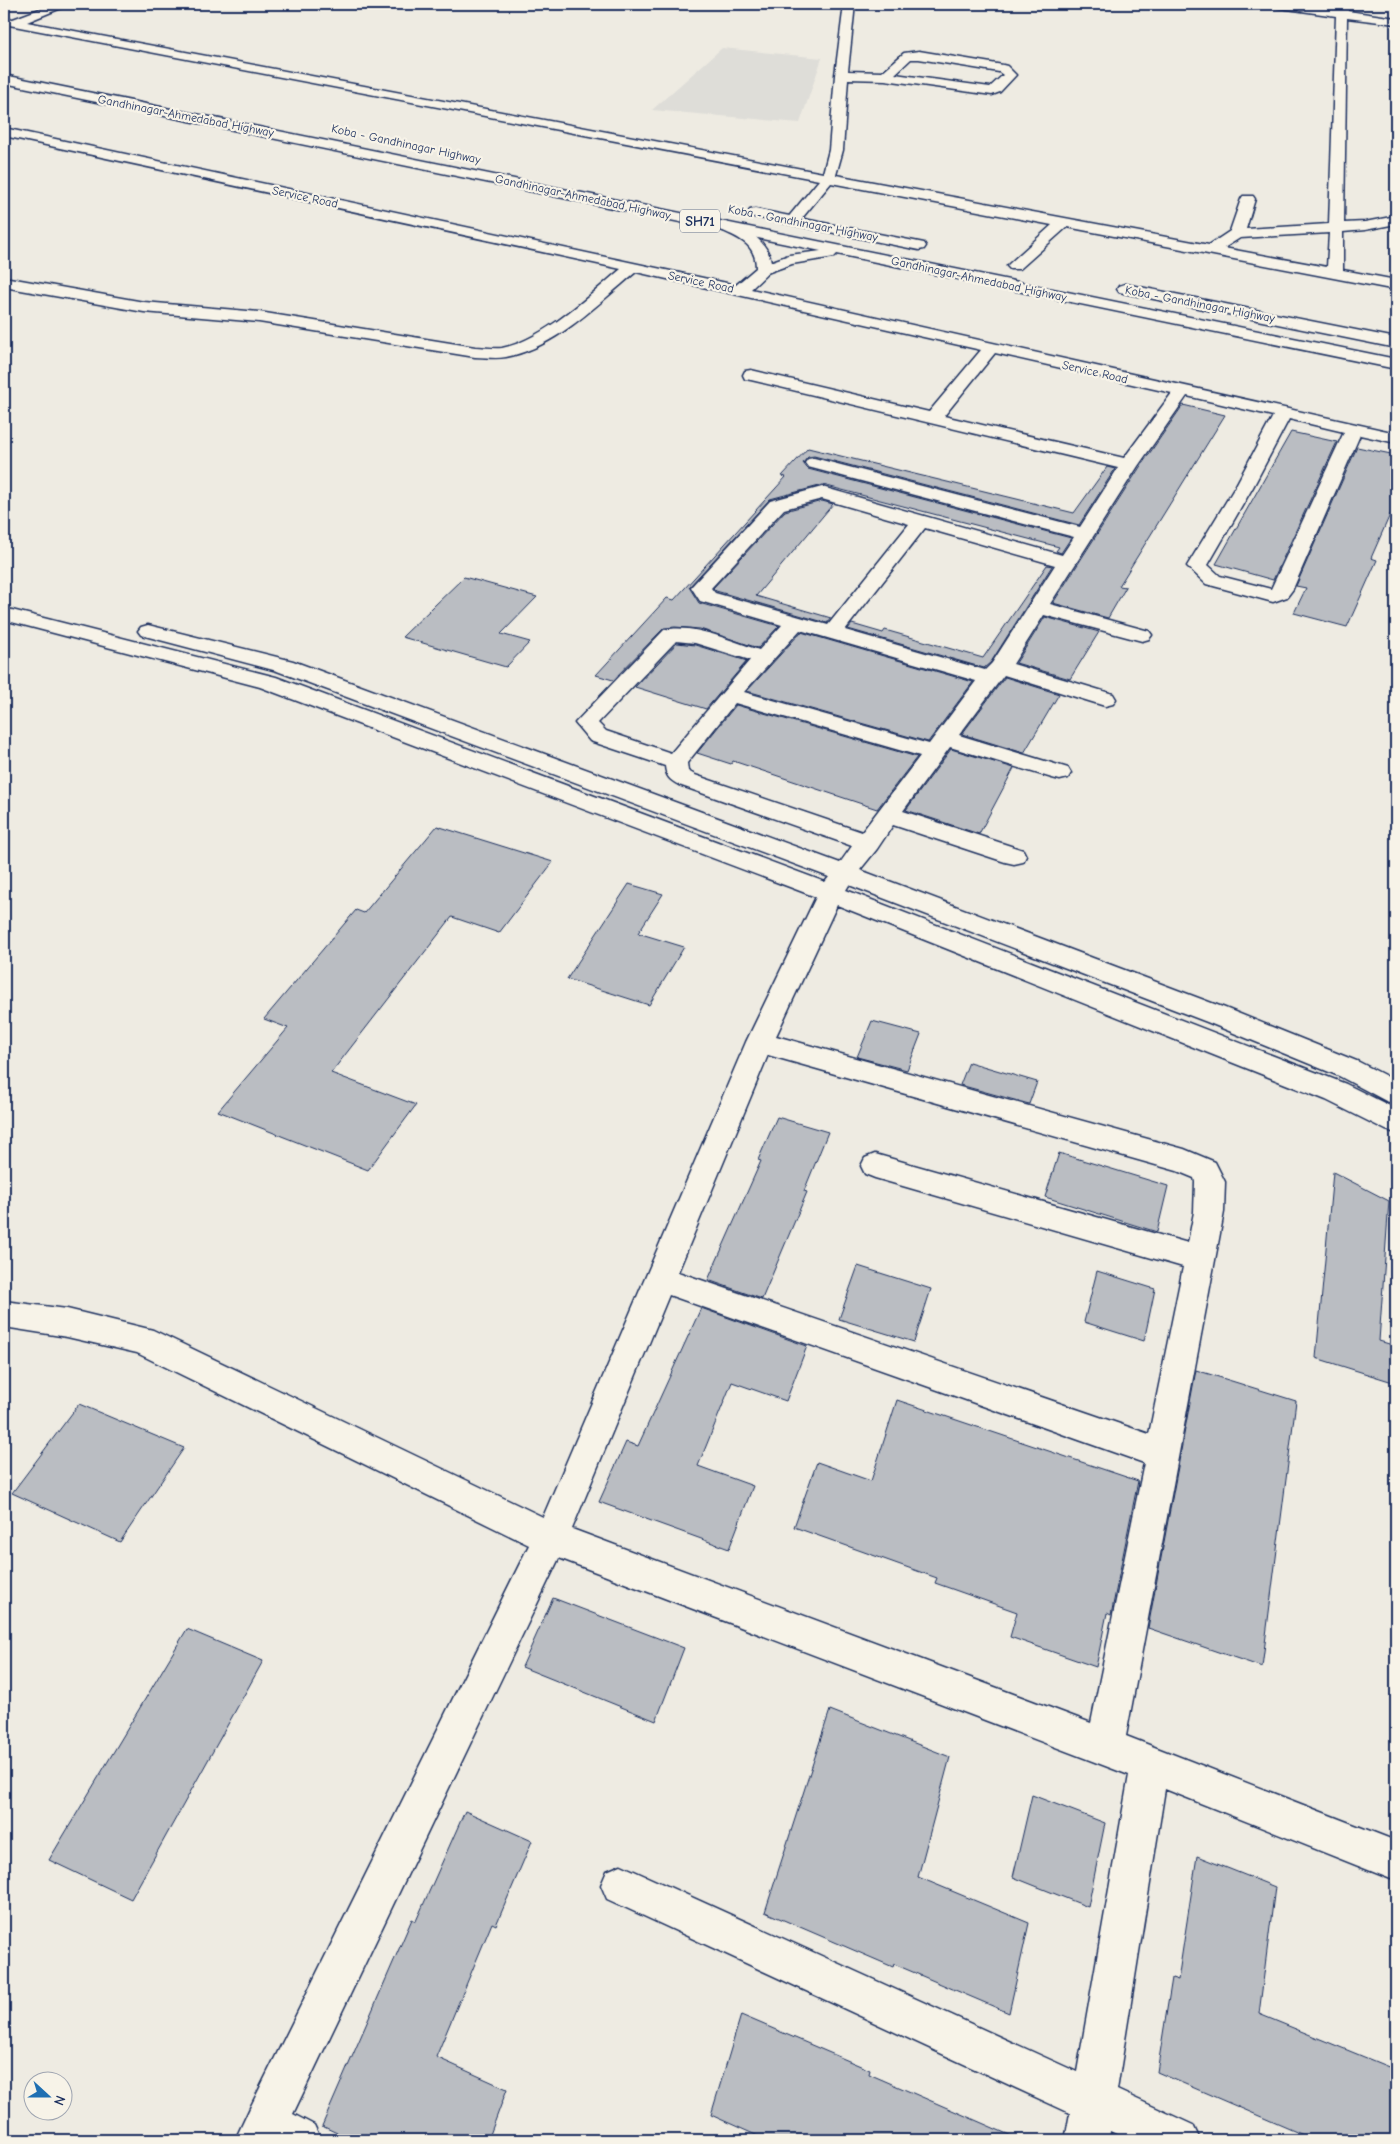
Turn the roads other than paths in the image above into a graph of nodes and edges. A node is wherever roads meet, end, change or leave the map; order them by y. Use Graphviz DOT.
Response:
graph roads {
  1 [pos="62,4"];
  2 [pos="850,4"];
  3 [pos="1273,4"];
  4 [pos="1342,8"];
  5 [pos="1396,21"];
  6 [pos="9,22"];
  7 [pos="841,75"];
  8 [pos="885,76"];
  9 [pos="4,79"];
  10 [pos="4,132"];
  11 [pos="828,177"];
  12 [pos="1248,199"];
  13 [pos="745,212"];
  14 [pos="793,220"];
  15 [pos="1396,220"];
  16 [pos="1064,222"];
  17 [pos="724,226"];
  18 [pos="1336,227"];
  19 [pos="1237,234"];
  20 [pos="938,250"];
  21 [pos="1212,250"];
  22 [pos="858,254"];
  23 [pos="996,262"];
  24 [pos="1015,266"];
  25 [pos="632,268"];
  26 [pos="764,269"];
  27 [pos="1033,270"];
  28 [pos="1335,273"];
  29 [pos="4,282"];
  30 [pos="1396,284"];
  31 [pos="1106,285"];
  32 [pos="738,291"];
  33 [pos="1396,343"];
  34 [pos="990,349"];
  35 [pos="1396,364"];
  36 [pos="751,375"];
  37 [pos="1182,392"];
  38 [pos="1283,413"];
  39 [pos="933,418"];
  40 [pos="1354,429"];
  41 [pos="1396,438"];
  42 [pos="814,463"];
  43 [pos="1129,465"];
  44 [pos="921,521"];
  45 [pos="1086,534"];
  46 [pos="1066,562"];
  47 [pos="4,594"];
  48 [pos="1038,607"];
  49 [pos="4,614"];
  50 [pos="796,622"];
  51 [pos="833,632"];
  52 [pos="1142,635"];
  53 [pos="764,658"];
  54 [pos="994,672"];
  55 [pos="730,695"];
  56 [pos="1105,699"];
  57 [pos="941,745"];
  58 [pos="676,762"];
  59 [pos="1060,773"];
  60 [pos="889,815"];
  61 [pos="869,843"];
  62 [pos="1014,856"];
  63 [pos="838,883"];
  64 [pos="760,1042"];
  65 [pos="1396,1092"];
  66 [pos="1396,1122"];
  67 [pos="875,1166"];
  68 [pos="1200,1259"];
  69 [pos="661,1279"];
  70 [pos="4,1314"];
  71 [pos="1162,1454"];
  72 [pos="551,1538"];
  73 [pos="1105,1747"];
  74 [pos="1150,1764"];
  75 [pos="1396,1861"];
  76 [pos="620,1885"];
  77 [pos="1090,2121"];
  78 [pos="274,2134"];
  79 [pos="1178,2140"];
  1 -- 6 [label="street"];
  2 -- 7 [label="street"];
  3 -- 4 [label="street"];
  4 -- 5 [label="street"];
  4 -- 18 [label="street"];
  6 -- 11 [label="street"];
  7 -- 8 [label="street"];
  7 -- 11 [label="street"];
  8 -- 8 [label="street"];
  9 -- 17 [label="street, Gandhinagar-Ahmedabad Highway / SH71"];
  10 -- 25 [label="street, Service Road"];
  11 -- 14 [label="street"];
  11 -- 16 [label="street"];
  12 -- 19 [label="street"];
  13 -- 14 [label="street, Koba - Gandhinagar Highway"];
  14 -- 20 [label="street, Koba - Gandhinagar Highway"];
  15 -- 18 [label="street"];
  16 -- 21 [label="street"];
  16 -- 24 [label="street"];
  17 -- 22 [label="street, Gandhinagar-Ahmedabad Highway / SH71"];
  17 -- 26 [label="street"];
  18 -- 19 [label="street"];
  18 -- 28 [label="street"];
  19 -- 21 [label="street"];
  21 -- 28 [label="street"];
  22 -- 26 [label="street"];
  22 -- 35 [label="street, Gandhinagar-Ahmedabad Highway / SH71"];
  23 -- 24 [label="street"];
  24 -- 27 [label="street"];
  25 -- 29 [label="street"];
  25 -- 32 [label="street, Service Road"];
  26 -- 32 [label="street"];
  28 -- 30 [label="street"];
  31 -- 33 [label="street, Koba - Gandhinagar Highway"];
  32 -- 34 [label="street, Service Road"];
  34 -- 37 [label="street, Service Road"];
  34 -- 39 [label="street"];
  36 -- 39 [label="street"];
  37 -- 38 [label="street, Service Road"];
  37 -- 43 [label="street"];
  38 -- 40 [label="street, Service Road"];
  38 -- 40 [label="street"];
  39 -- 43 [label="street"];
  40 -- 41 [label="street, Service Road"];
  42 -- 45 [label="street"];
  43 -- 45 [label="street"];
  44 -- 46 [label="street"];
  44 -- 50 [label="street"];
  44 -- 51 [label="street"];
  45 -- 46 [label="street"];
  46 -- 48 [label="street"];
  47 -- 63 [label="street"];
  48 -- 52 [label="street"];
  48 -- 54 [label="street"];
  49 -- 63 [label="street"];
  50 -- 51 [label="street"];
  50 -- 53 [label="street"];
  51 -- 54 [label="street"];
  53 -- 55 [label="street"];
  53 -- 58 [label="street"];
  54 -- 56 [label="street"];
  54 -- 57 [label="street"];
  55 -- 57 [label="street"];
  55 -- 58 [label="street"];
  57 -- 59 [label="street"];
  57 -- 60 [label="street"];
  58 -- 61 [label="street"];
  60 -- 61 [label="street"];
  60 -- 62 [label="street"];
  61 -- 63 [label="street"];
  63 -- 64 [label="street"];
  63 -- 65 [label="street"];
  63 -- 66 [label="street"];
  64 -- 68 [label="street"];
  64 -- 69 [label="street"];
  67 -- 68 [label="street"];
  68 -- 71 [label="street"];
  69 -- 71 [label="street"];
  69 -- 72 [label="street"];
  70 -- 72 [label="street"];
  71 -- 73 [label="street"];
  72 -- 73 [label="street"];
  72 -- 78 [label="street"];
  73 -- 74 [label="street"];
  74 -- 75 [label="street"];
  74 -- 77 [label="street"];
  76 -- 77 [label="street"];
  77 -- 79 [label="street"];
}
